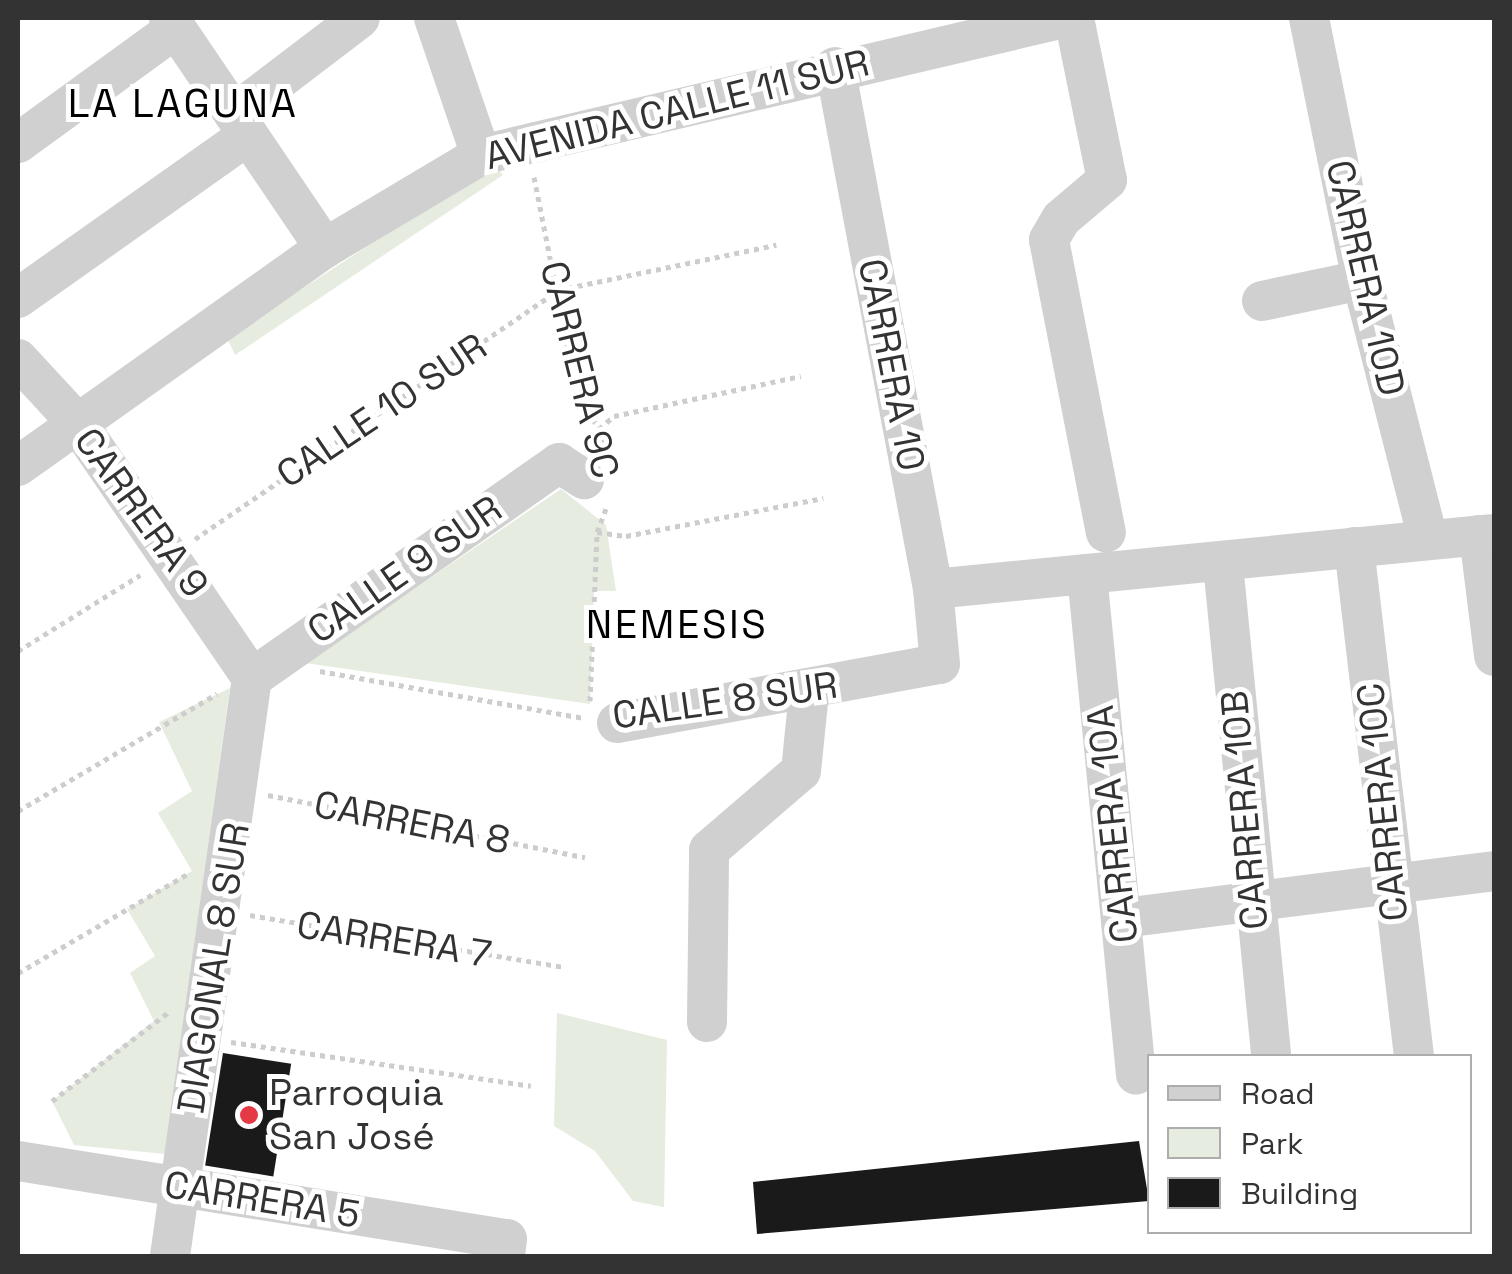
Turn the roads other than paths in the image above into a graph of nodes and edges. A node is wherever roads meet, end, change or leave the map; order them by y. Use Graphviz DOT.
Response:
graph roads {
  1 [pos="434,18"];
  2 [pos="1064,18"];
  3 [pos="1074,18"];
  4 [pos="1309,18"];
  5 [pos="361,19"];
  6 [pos="172,23"];
  7 [pos="834,68"];
  8 [pos="241,124"];
  9 [pos="18,143"];
  10 [pos="481,156"];
  11 [pos="325,248"];
  12 [pos="1362,280"];
  13 [pos="18,298"];
  14 [pos="1262,302"];
  15 [pos="18,359"];
  16 [pos="78,424"];
  17 [pos="18,466"];
  18 [pos="590,476"];
  19 [pos="1106,534"];
  20 [pos="1487,535"];
  21 [pos="1428,538"];
  22 [pos="1354,547"];
  23 [pos="1223,564"];
  24 [pos="1087,574"];
  25 [pos="933,589"];
  26 [pos="1494,656"];
  27 [pos="940,664"];
  28 [pos="262,670"];
  29 [pos="810,692"];
  30 [pos="604,721"];
  31 [pos="1494,871"];
  32 [pos="1391,886"];
  33 [pos="1253,900"];
  34 [pos="1124,918"];
  35 [pos="706,1022"];
  36 [pos="1271,1054"];
  37 [pos="1414,1054"];
  38 [pos="1136,1075"];
  39 [pos="18,1161"];
  40 [pos="180,1186"];
  41 [pos="506,1248"];
  42 [pos="170,1256"];
  1 -- 10 [label="street"];
  2 -- 7 [label="street, AVENIDA CALLE 11 SUR"];
  3 -- 19 [label="street"];
  4 -- 12 [label="street, CARRERA 10D"];
  5 -- 8 [label="street"];
  6 -- 8 [label="street"];
  6 -- 9 [label="street"];
  7 -- 10 [label="street, AVENIDA CALLE 11 SUR"];
  7 -- 25 [label="street, CARRERA 10"];
  8 -- 11 [label="street"];
  8 -- 13 [label="street"];
  10 -- 11 [label="street, AVENIDA CALLE 11 SUR"];
  11 -- 16 [label="street, AVENIDA CALLE 11 SUR"];
  12 -- 14 [label="street"];
  12 -- 21 [label="street, CARRERA 10D"];
  15 -- 16 [label="street, CARRERA 9"];
  16 -- 17 [label="street, AVENIDA CALLE 11 SUR"];
  16 -- 28 [label="street, CARRERA 9"];
  18 -- 28 [label="street, CALLE 9 SUR"];
  20 -- 21 [label="street"];
  20 -- 26 [label="street"];
  21 -- 22 [label="street"];
  22 -- 23 [label="street"];
  22 -- 32 [label="street, CARRERA 10C"];
  23 -- 24 [label="street"];
  23 -- 33 [label="street, CARRERA 10B"];
  24 -- 25 [label="street"];
  24 -- 34 [label="street, CARRERA 10A"];
  25 -- 27 [label="street, CARRERA 10"];
  27 -- 29 [label="street, CALLE 8 SUR"];
  28 -- 40 [label="street, DIAGONAL 8 SUR"];
  29 -- 30 [label="street, CALLE 8 SUR"];
  29 -- 35 [label="street"];
  31 -- 32 [label="street"];
  32 -- 33 [label="street"];
  32 -- 37 [label="street, CARRERA 10C"];
  33 -- 34 [label="street"];
  33 -- 36 [label="street, CARRERA 10B"];
  34 -- 38 [label="street, CARRERA 10A"];
  39 -- 40 [label="street, CARRERA 5"];
  40 -- 41 [label="street, CARRERA 5"];
  40 -- 42 [label="street, DIAGONAL 8 SUR"];
}
